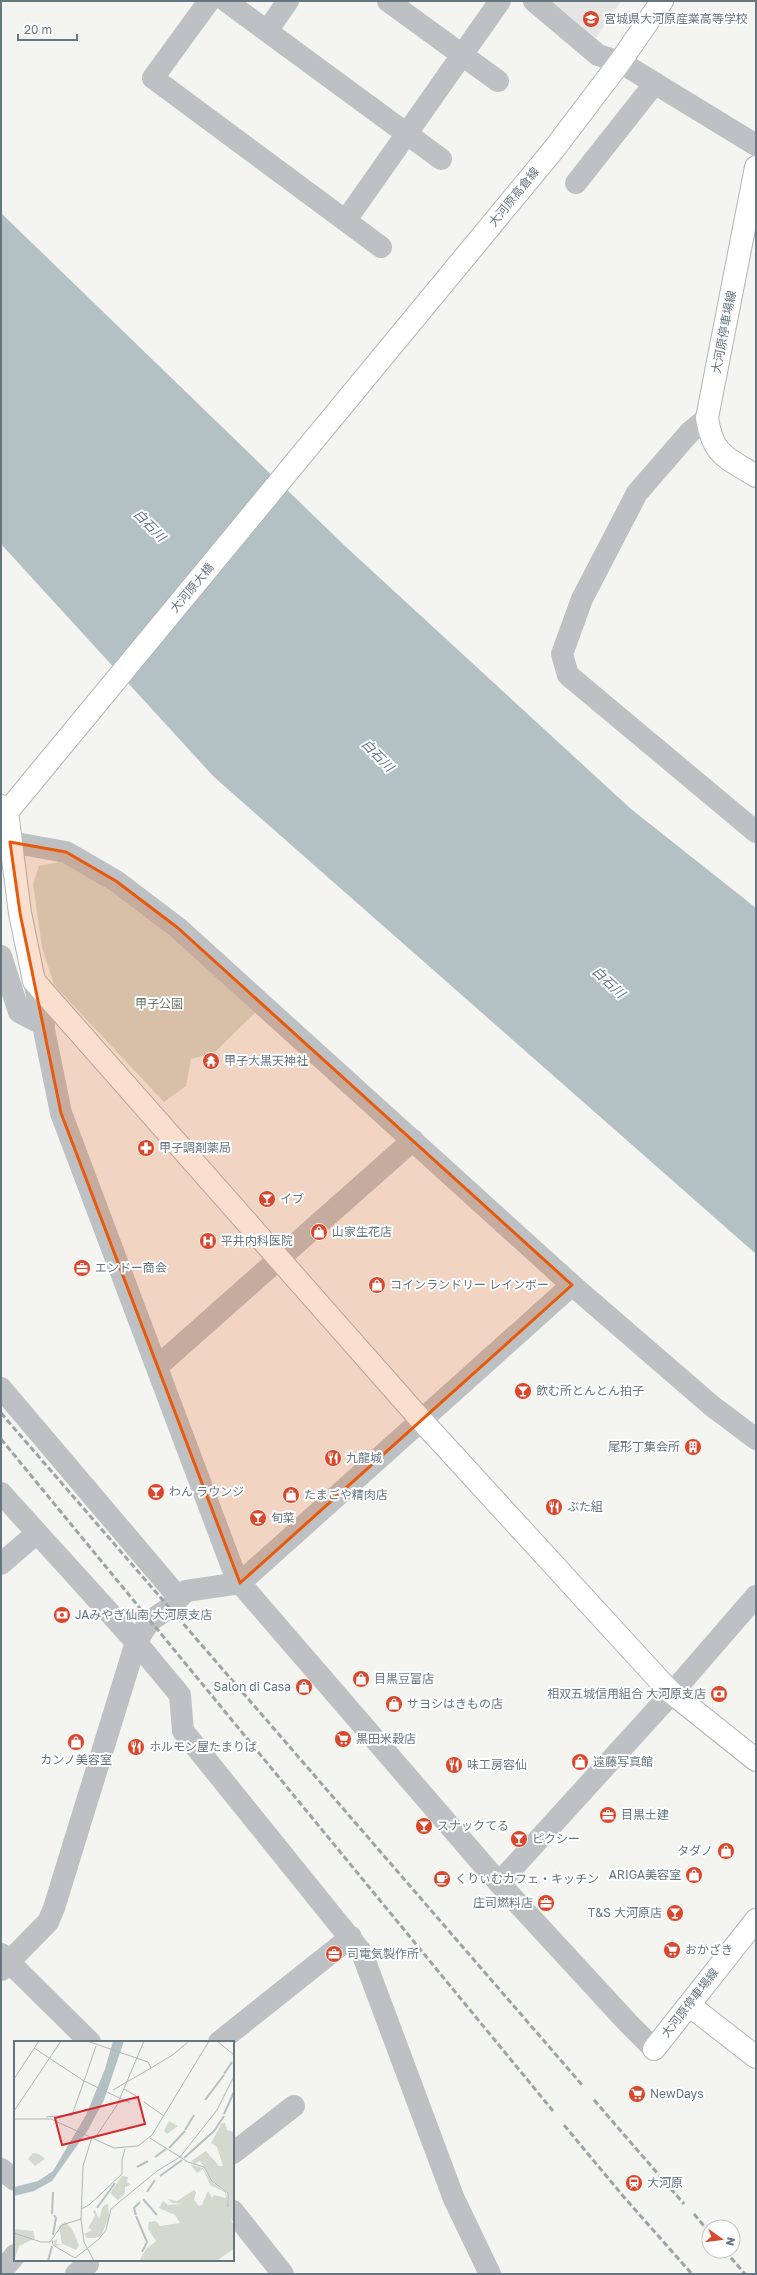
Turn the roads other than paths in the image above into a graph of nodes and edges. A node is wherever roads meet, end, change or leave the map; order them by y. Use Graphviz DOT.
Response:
graph roads {
  1 [pos="209,1"];
  2 [pos="226,1"];
  3 [pos="288,1"];
  4 [pos="388,1"];
  5 [pos="500,1"];
  6 [pos="534,1"];
  7 [pos="662,1"];
  8 [pos="267,31"];
  9 [pos="462,55"];
  10 [pos="620,62"];
  11 [pos="498,81"];
  12 [pos="656,83"];
  13 [pos="406,134"];
  14 [pos="756,145"];
  15 [pos="441,159"];
  16 [pos="756,167"];
  17 [pos="576,183"];
  18 [pos="753,192"];
  19 [pos="346,220"];
  20 [pos="381,247"];
  21 [pos="358,387"];
  22 [pos="707,418"];
  23 [pos="756,476"];
  24 [pos="3,812"];
  25 [pos="756,832"];
  26 [pos="10,842"];
  27 [pos="1,956"];
  28 [pos="34,981"];
  29 [pos="44,1025"];
  30 [pos="413,1140"];
  31 [pos="279,1259"];
  32 [pos="572,1285"];
  33 [pos="158,1366"];
  34 [pos="1,1388"];
  35 [pos="422,1421"];
  36 [pos="756,1439"];
  37 [pos="1,1493"];
  38 [pos="37,1533"];
  39 [pos="1,1564"];
  40 [pos="240,1583"];
  41 [pos="756,1596"];
  42 [pos="179,1598"];
  43 [pos="136,1642"];
  44 [pos="672,1693"];
  45 [pos="756,1760"];
  46 [pos="499,1883"];
  47 [pos="756,1920"];
  48 [pos="351,1937"];
  49 [pos="4,1962"];
  50 [pos="689,2005"];
  51 [pos="89,2041"];
  52 [pos="220,2041"];
  53 [pos="654,2049"];
  54 [pos="756,2057"];
  55 [pos="294,2106"];
  56 [pos="234,2152"];
  57 [pos="1,2169"];
  58 [pos="14,2179"];
  59 [pos="234,2212"];
  60 [pos="283,2274"];
  61 [pos="490,2274"];
  1 -- 19 [label="street"];
  2 -- 8 [label="street"];
  3 -- 8 [label="street"];
  4 -- 9 [label="street"];
  5 -- 9 [label="street"];
  6 -- 10 [label="street"];
  7 -- 10 [label="main road, 大河原高倉線"];
  8 -- 13 [label="street"];
  9 -- 11 [label="street"];
  9 -- 13 [label="street"];
  10 -- 12 [label="street"];
  10 -- 21 [label="main road, 大河原高倉線"];
  12 -- 14 [label="street"];
  12 -- 17 [label="street"];
  13 -- 15 [label="street"];
  13 -- 19 [label="street"];
  16 -- 18 [label="main road, 大河原停車場線"];
  18 -- 22 [label="main road, 大河原停車場線"];
  19 -- 20 [label="street"];
  21 -- 24 [label="main road, 大河原大橋"];
  22 -- 23 [label="main road, 大河原停車場線"];
  22 -- 25 [label="street"];
  24 -- 26 [label="main road"];
  26 -- 28 [label="main road"];
  26 -- 30 [label="street"];
  27 -- 29 [label="street"];
  28 -- 29 [label="street"];
  28 -- 31 [label="main road"];
  29 -- 33 [label="street"];
  30 -- 31 [label="street"];
  30 -- 32 [label="street"];
  31 -- 33 [label="street"];
  31 -- 35 [label="main road"];
  32 -- 35 [label="street"];
  32 -- 36 [label="street"];
  33 -- 40 [label="street"];
  34 -- 42 [label="street"];
  35 -- 40 [label="street"];
  35 -- 44 [label="main road"];
  37 -- 38 [label="street"];
  38 -- 39 [label="street"];
  38 -- 43 [label="street"];
  40 -- 42 [label="street"];
  40 -- 46 [label="street"];
  41 -- 44 [label="street"];
  42 -- 43 [label="street"];
  43 -- 48 [label="street"];
  43 -- 49 [label="street"];
  44 -- 45 [label="main road"];
  44 -- 46 [label="street"];
  46 -- 53 [label="street"];
  47 -- 50 [label="main road, 大河原停車場線"];
  48 -- 52 [label="street"];
  48 -- 61 [label="street"];
  49 -- 51 [label="street"];
  50 -- 53 [label="main road, 大河原停車場線"];
  50 -- 54 [label="main road"];
  55 -- 56 [label="street"];
  57 -- 58 [label="street"];
  59 -- 60 [label="street"];
}
